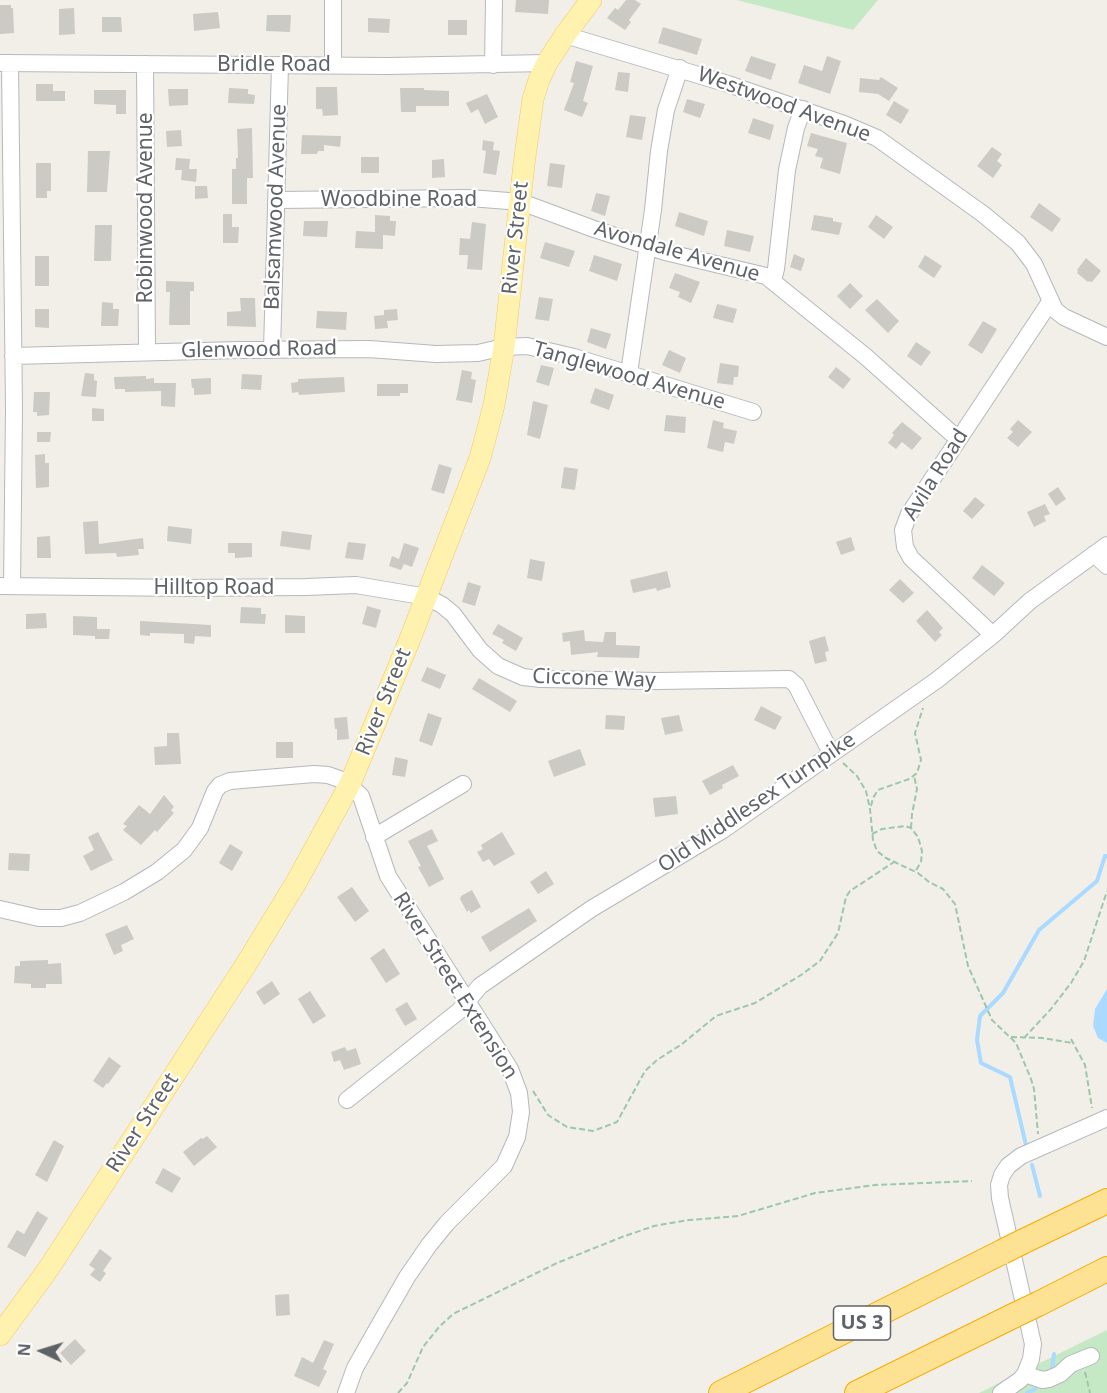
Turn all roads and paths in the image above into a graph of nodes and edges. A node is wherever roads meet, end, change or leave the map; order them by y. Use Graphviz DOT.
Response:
graph roads {
  1 [pos="333,0"];
  2 [pos="494,0"];
  3 [pos="591,0"];
  4 [pos="565,35"];
  5 [pos="5,63"];
  6 [pos="547,63"];
  7 [pos="145,64"];
  8 [pos="280,65"];
  9 [pos="333,65"];
  10 [pos="493,65"];
  11 [pos="680,68"];
  12 [pos="803,109"];
  13 [pos="276,200"];
  14 [pos="521,202"];
  15 [pos="648,246"];
  16 [pos="773,280"];
  17 [pos="1050,302"];
  18 [pos="1107,337"];
  19 [pos="504,348"];
  20 [pos="272,350"];
  21 [pos="147,352"];
  22 [pos="13,356"];
  23 [pos="629,374"];
  24 [pos="753,412"];
  25 [pos="958,439"];
  26 [pos="1100,550"];
  27 [pos="1107,566"];
  28 [pos="6,586"];
  29 [pos="427,597"];
  30 [pos="993,635"];
  31 [pos="914,696"];
  32 [pos="831,753"];
  33 [pos="914,776"];
  34 [pos="350,784"];
  35 [pos="463,784"];
  36 [pos="870,809"];
  37 [pos="911,828"];
  38 [pos="872,834"];
  39 [pos="374,837"];
  40 [pos="894,862"];
  41 [pos="915,872"];
  42 [pos="1107,891"];
  43 [pos="0,909"];
  44 [pos="468,999"];
  45 [pos="1011,1037"];
  46 [pos="1024,1038"];
  47 [pos="1071,1039"];
  48 [pos="1073,1043"];
  49 [pos="519,1093"];
  50 [pos="347,1100"];
  51 [pos="1100,1120"];
  52 [pos="1037,1137"];
  53 [pos="972,1181"];
  54 [pos="1107,1201"];
  55 [pos="1107,1269"];
  56 [pos="0,1335"];
  57 [pos="1086,1357"];
  58 [pos="1025,1374"];
  59 [pos="346,1393"];
  60 [pos="398,1393"];
  61 [pos="721,1393"];
  62 [pos="857,1393"];
  63 [pos="1001,1393"];
  64 [pos="1090,1393"];
  1 -- 9 [label="street"];
  2 -- 10 [label="street"];
  3 -- 4 [label="main road, River Street"];
  4 -- 6 [label="main road, River Street"];
  4 -- 11 [label="street, Westwood Avenue"];
  5 -- 7 [label="street, Bridle Road"];
  5 -- 22 [label="street"];
  6 -- 10 [label="street, Bridle Road"];
  6 -- 14 [label="main road, River Street"];
  7 -- 8 [label="street, Bridle Road"];
  7 -- 21 [label="street, Robinwood Avenue"];
  8 -- 9 [label="street, Bridle Road"];
  8 -- 13 [label="street, Balsamwood Avenue"];
  9 -- 10 [label="street, Bridle Road"];
  11 -- 12 [label="street, Westwood Avenue"];
  11 -- 15 [label="street"];
  12 -- 16 [label="street"];
  12 -- 17 [label="street, Westwood Avenue"];
  13 -- 14 [label="street, Woodbine Road"];
  13 -- 20 [label="street, Balsamwood Avenue"];
  14 -- 15 [label="street, Avondale Avenue"];
  14 -- 19 [label="main road, River Street"];
  15 -- 16 [label="street, Avondale Avenue"];
  15 -- 23 [label="street"];
  16 -- 25 [label="street, Avondale Avenue"];
  17 -- 18 [label="street, Westwood Avenue"];
  17 -- 25 [label="street, Avila Road"];
  19 -- 20 [label="street, Glenwood Road"];
  19 -- 23 [label="street, Tanglewood Avenue"];
  19 -- 29 [label="main road, River Street"];
  20 -- 21 [label="street, Glenwood Road"];
  21 -- 22 [label="street, Glenwood Road"];
  22 -- 28 [label="street"];
  23 -- 24 [label="street, Tanglewood Avenue"];
  25 -- 30 [label="street, Avila Road"];
  26 -- 27 [label="street"];
  26 -- 30 [label="street, Old Middlesex Turnpike"];
  28 -- 29 [label="street, Hilltop Road"];
  29 -- 32 [label="street, Ciccone Way"];
  29 -- 34 [label="main road, River Street"];
  30 -- 31 [label="street, Old Middlesex Turnpike"];
  31 -- 32 [label="street, Old Middlesex Turnpike"];
  31 -- 33 [label="path"];
  32 -- 36 [label="path"];
  32 -- 44 [label="street, Old Middlesex Turnpike"];
  33 -- 36 [label="path"];
  33 -- 37 [label="path"];
  34 -- 39 [label="street, River Street Extension"];
  34 -- 43 [label="street"];
  34 -- 56 [label="main road, River Street"];
  35 -- 39 [label="street"];
  36 -- 38 [label="path"];
  37 -- 38 [label="path"];
  37 -- 41 [label="path"];
  38 -- 40 [label="path"];
  39 -- 44 [label="street, River Street Extension"];
  40 -- 41 [label="path"];
  40 -- 49 [label="path"];
  41 -- 45 [label="path"];
  42 -- 46 [label="path"];
  44 -- 49 [label="street, River Street Extension"];
  44 -- 50 [label="street, Old Middlesex Turnpike"];
  45 -- 46 [label="path"];
  45 -- 52 [label="path"];
  46 -- 48 [label="path"];
  47 -- 48 [label="path"];
  48 -- 51 [label="path"];
  49 -- 59 [label="street, River Street Extension"];
  51 -- 58 [label="street"];
  53 -- 60 [label="path"];
  54 -- 61 [label="highway, US 3"];
  55 -- 62 [label="highway, bridge"];
  57 -- 58 [label="street"];
  57 -- 64 [label="path"];
  58 -- 63 [label="street"];
}
